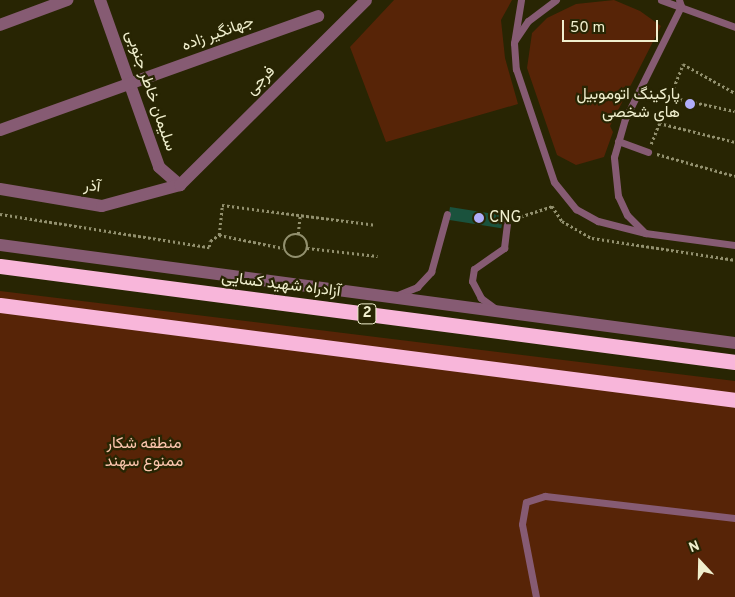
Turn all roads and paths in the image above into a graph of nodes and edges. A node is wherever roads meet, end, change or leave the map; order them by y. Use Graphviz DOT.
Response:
graph roads {
  1 [pos="67,0"];
  2 [pos="100,0"];
  3 [pos="366,0"];
  4 [pos="522,0"];
  5 [pos="556,0"];
  6 [pos="661,0"];
  7 [pos="680,3"];
  8 [pos="318,16"];
  9 [pos="0,25"];
  10 [pos="735,27"];
  11 [pos="514,43"];
  12 [pos="130,84"];
  13 [pos="735,93"];
  14 [pos="670,97"];
  15 [pos="735,111"];
  16 [pos="659,123"];
  17 [pos="0,130"];
  18 [pos="618,141"];
  19 [pos="735,142"];
  20 [pos="648,152"];
  21 [pos="735,176"];
  22 [pos="180,185"];
  23 [pos="0,189"];
  24 [pos="552,206"];
  25 [pos="0,214"];
  26 [pos="300,214"];
  27 [pos="447,214"];
  28 [pos="507,222"];
  29 [pos="375,226"];
  30 [pos="645,232"];
  31 [pos="298,234"];
  32 [pos="219,235"];
  33 [pos="0,245"];
  34 [pos="735,245"];
  35 [pos="283,248"];
  36 [pos="308,248"];
  37 [pos="378,256"];
  38 [pos="0,266"];
  39 [pos="394,297"];
  40 [pos="0,305"];
  41 [pos="500,312"];
  42 [pos="735,343"];
  43 [pos="735,362"];
  44 [pos="717,398"];
  45 [pos="735,400"];
  46 [pos="735,409"];
  47 [pos="735,518"];
  48 [pos="536,597"];
  1 -- 9 [label="street"];
  2 -- 12 [label="street, سلیمان خاطر جنوبی"];
  3 -- 22 [label="street, فرجی"];
  4 -- 11 [label="lane"];
  5 -- 11 [label="lane"];
  6 -- 7 [label="lane"];
  7 -- 10 [label="lane"];
  7 -- 18 [label="lane"];
  8 -- 12 [label="street, جهانگیر زاده"];
  11 -- 30 [label="lane"];
  12 -- 17 [label="street, جهانگیر زاده"];
  12 -- 22 [label="street, سلیمان خاطر جنوبی"];
  13 -- 14 [label="path"];
  14 -- 15 [label="path"];
  14 -- 16 [label="path"];
  16 -- 19 [label="path"];
  16 -- 20 [label="path"];
  18 -- 20 [label="lane"];
  18 -- 30 [label="lane"];
  20 -- 21 [label="path"];
  22 -- 23 [label="street, آذر"];
  24 -- 28 [label="path"];
  25 -- 32 [label="path"];
  26 -- 29 [label="path"];
  26 -- 31 [label="path"];
  26 -- 32 [label="path"];
  27 -- 39 [label="lane"];
  28 -- 41 [label="lane"];
  30 -- 34 [label="lane"];
  31 -- 35 [label="path"];
  31 -- 36 [label="path"];
  32 -- 35 [label="path"];
  33 -- 39 [label="street"];
  35 -- 36 [label="path"];
  36 -- 37 [label="path"];
  38 -- 43 [label="highway, آزادراه شهید کسایی / 2"];
  39 -- 41 [label="street"];
  40 -- 44 [label="highway"];
  41 -- 42 [label="street"];
  44 -- 45 [label="highway"];
  44 -- 46 [label="street"];
  47 -- 48 [label="lane"];
}
